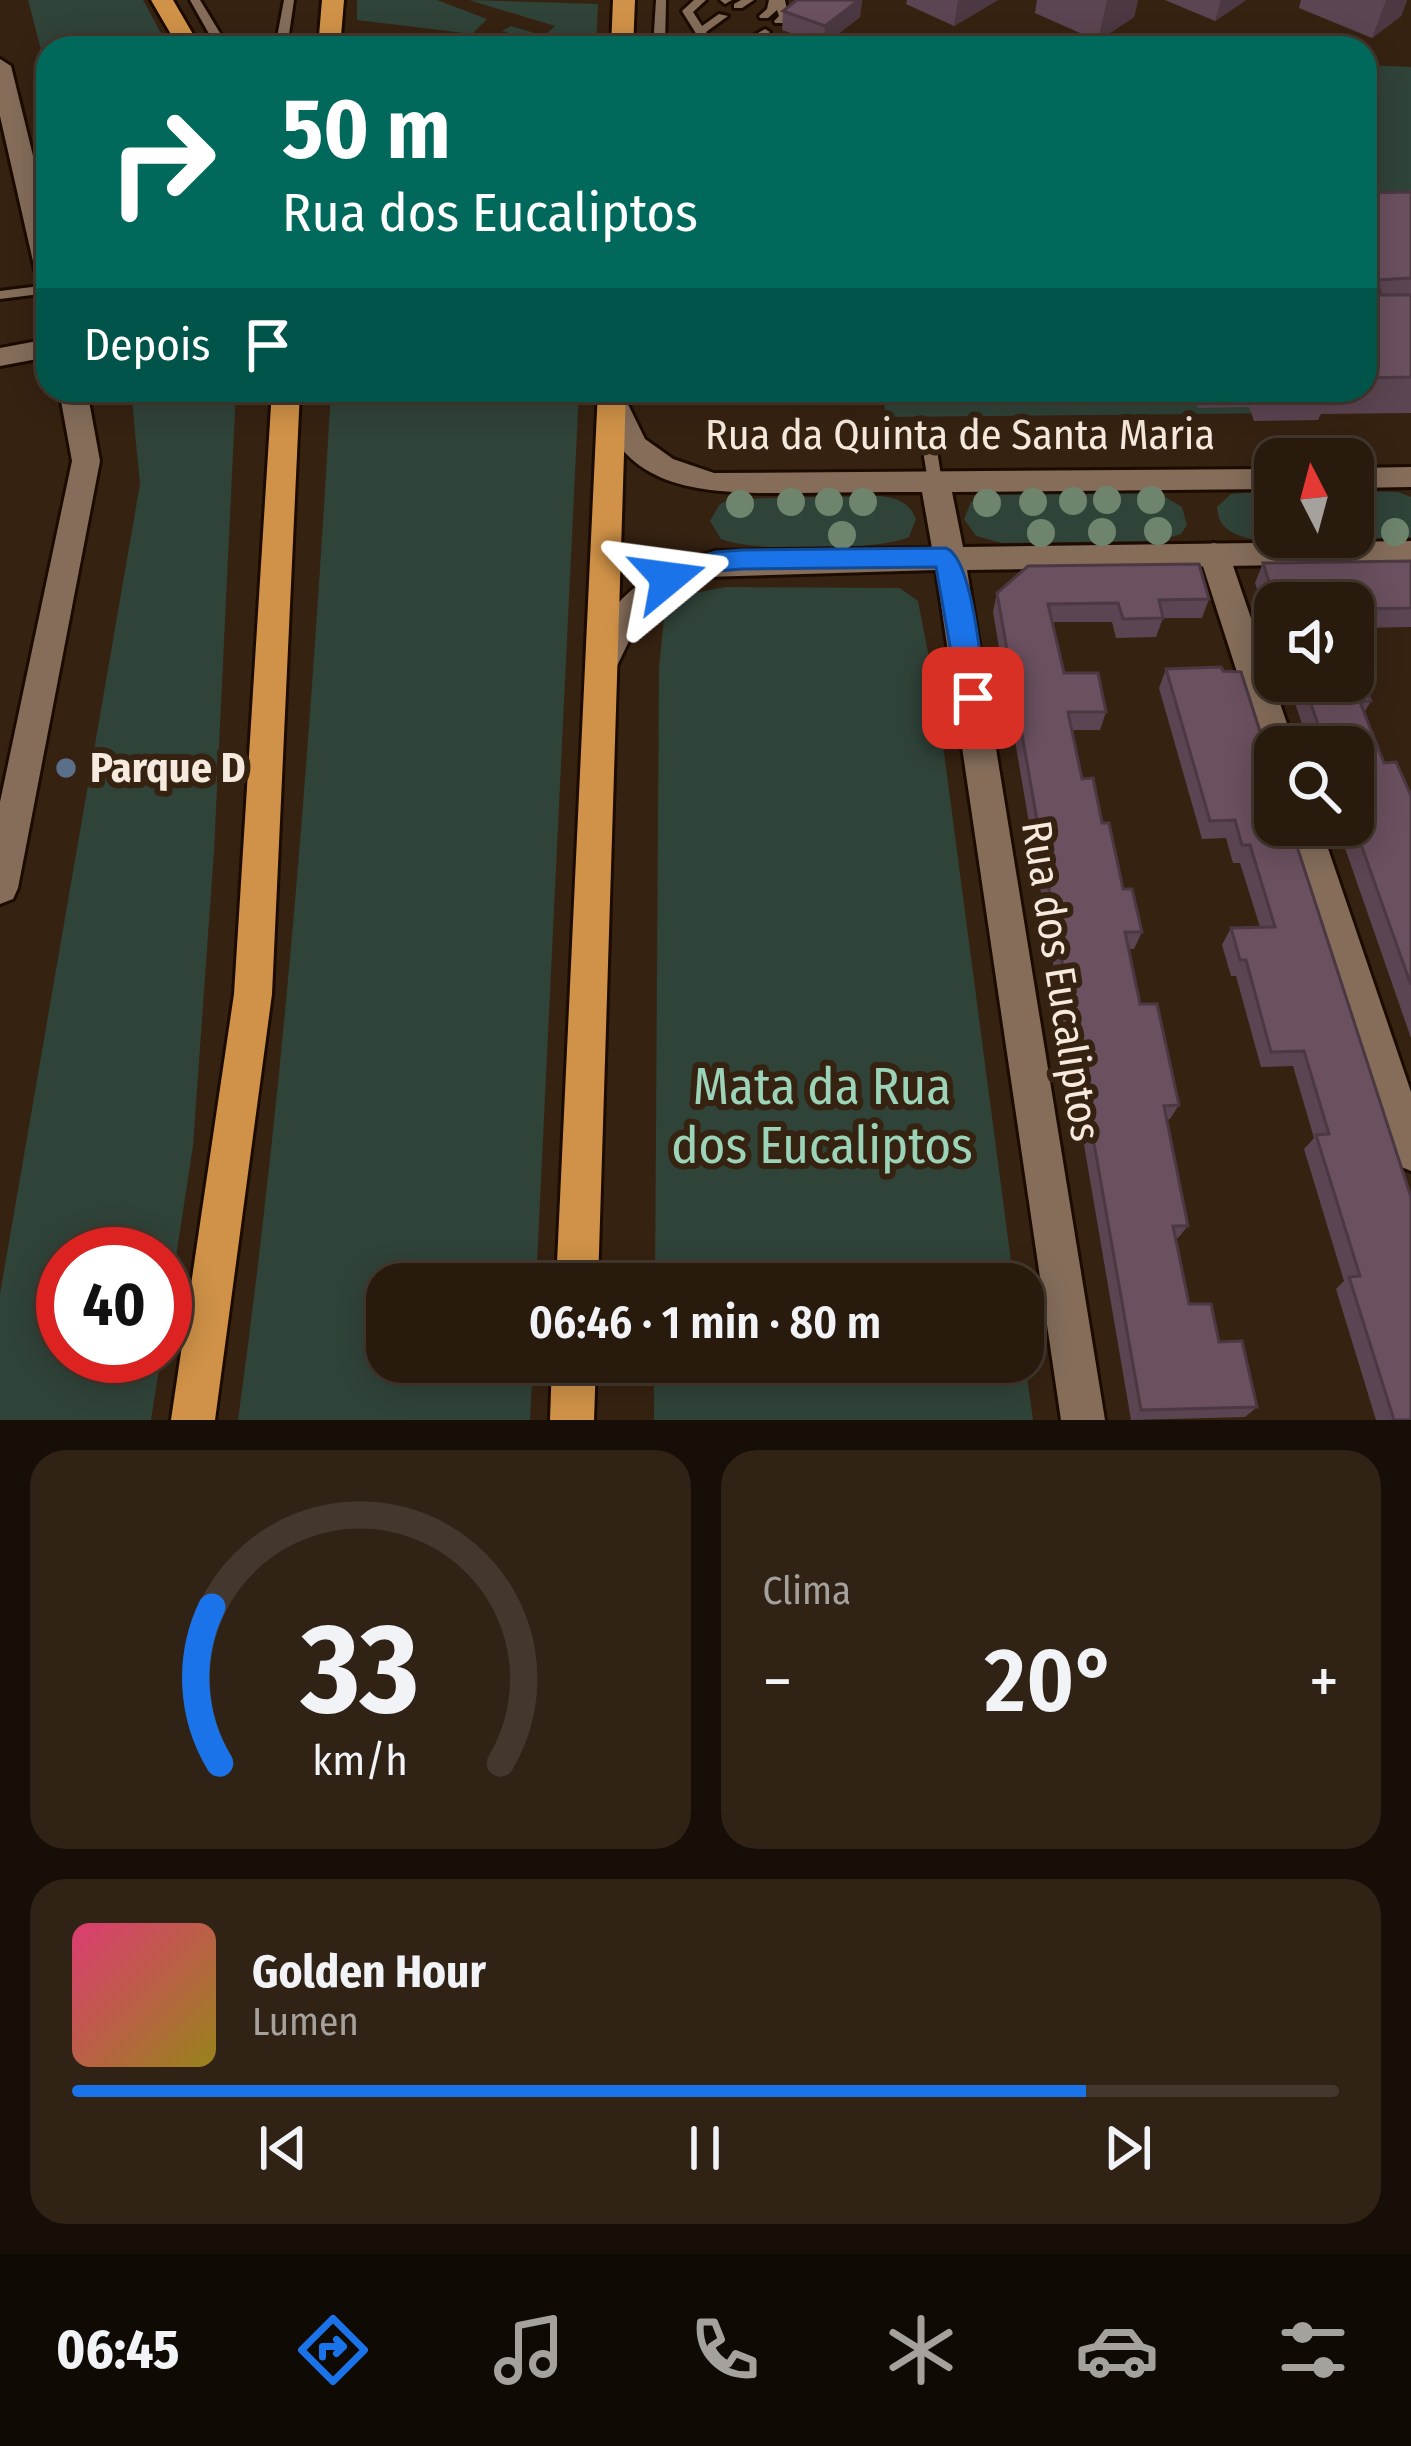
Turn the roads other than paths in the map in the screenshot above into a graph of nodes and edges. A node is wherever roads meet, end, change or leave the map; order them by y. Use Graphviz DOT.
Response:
graph roads {
  1 [pos="162,0"];
  2 [pos="195,0"];
  3 [pos="289,0"];
  4 [pos="333,0"];
  5 [pos="624,0"];
  6 [pos="661,0"];
  7 [pos="701,0"];
  8 [pos="777,0"];
  9 [pos="717,14"];
  10 [pos="764,16"];
  11 [pos="779,21"];
  12 [pos="749,26"];
  13 [pos="765,32"];
  14 [pos="705,35"];
  15 [pos="183,36"];
  16 [pos="216,36"];
  17 [pos="283,36"];
  18 [pos="329,36"];
  19 [pos="622,36"];
  20 [pos="660,36"];
  21 [pos="735,36"];
  22 [pos="760,36"];
  23 [pos="0,66"];
  24 [pos="36,219"];
  25 [pos="36,290"];
  26 [pos="0,295"];
  27 [pos="36,350"];
  28 [pos="0,358"];
  29 [pos="76,402"];
  30 [pos="285,402"];
  31 [pos="612,402"];
  32 [pos="614,402"];
  33 [pos="929,444"];
  34 [pos="1411,477"];
  35 [pos="1374,478"];
  36 [pos="1254,479"];
  37 [pos="934,482"];
  38 [pos="1411,552"];
  39 [pos="1214,554"];
  40 [pos="946,557"];
  41 [pos="603,665"];
  42 [pos="1270,726"];
  43 [pos="1310,846"];
  44 [pos="0,888"];
  45 [pos="1411,1151"];
  46 [pos="578,1263"];
  47 [pos="573,1383"];
  48 [pos="193,1420"];
  49 [pos="572,1420"];
  50 [pos="1083,1420"];
  1 -- 15 [label="highway"];
  2 -- 16 [label="lane"];
  3 -- 17 [label="lane"];
  4 -- 18 [label="highway"];
  5 -- 19 [label="highway"];
  6 -- 20 [label="lane"];
  7 -- 14 [label="lane"];
  8 -- 10 [label="lane"];
  8 -- 11 [label="lane"];
  9 -- 14 [label="lane"];
  12 -- 21 [label="lane"];
  13 -- 22 [label="lane"];
  23 -- 24 [label="street"];
  25 -- 26 [label="lane"];
  27 -- 28 [label="street"];
  29 -- 44 [label="street"];
  30 -- 48 [label="highway"];
  31 -- 41 [label="highway"];
  32 -- 37 [label="street, Rua da Quinta de Santa Maria"];
  33 -- 37 [label="lane"];
  34 -- 35 [label="street"];
  36 -- 37 [label="street, Rua da Quinta de Santa Maria"];
  37 -- 40 [label="street, Rua dos Eucaliptos"];
  38 -- 39 [label="street"];
  39 -- 40 [label="street"];
  39 -- 42 [label="street"];
  40 -- 41 [label="street"];
  40 -- 50 [label="street, Rua dos Eucaliptos"];
  41 -- 46 [label="highway"];
  43 -- 45 [label="street"];
  47 -- 49 [label="highway"];
}
